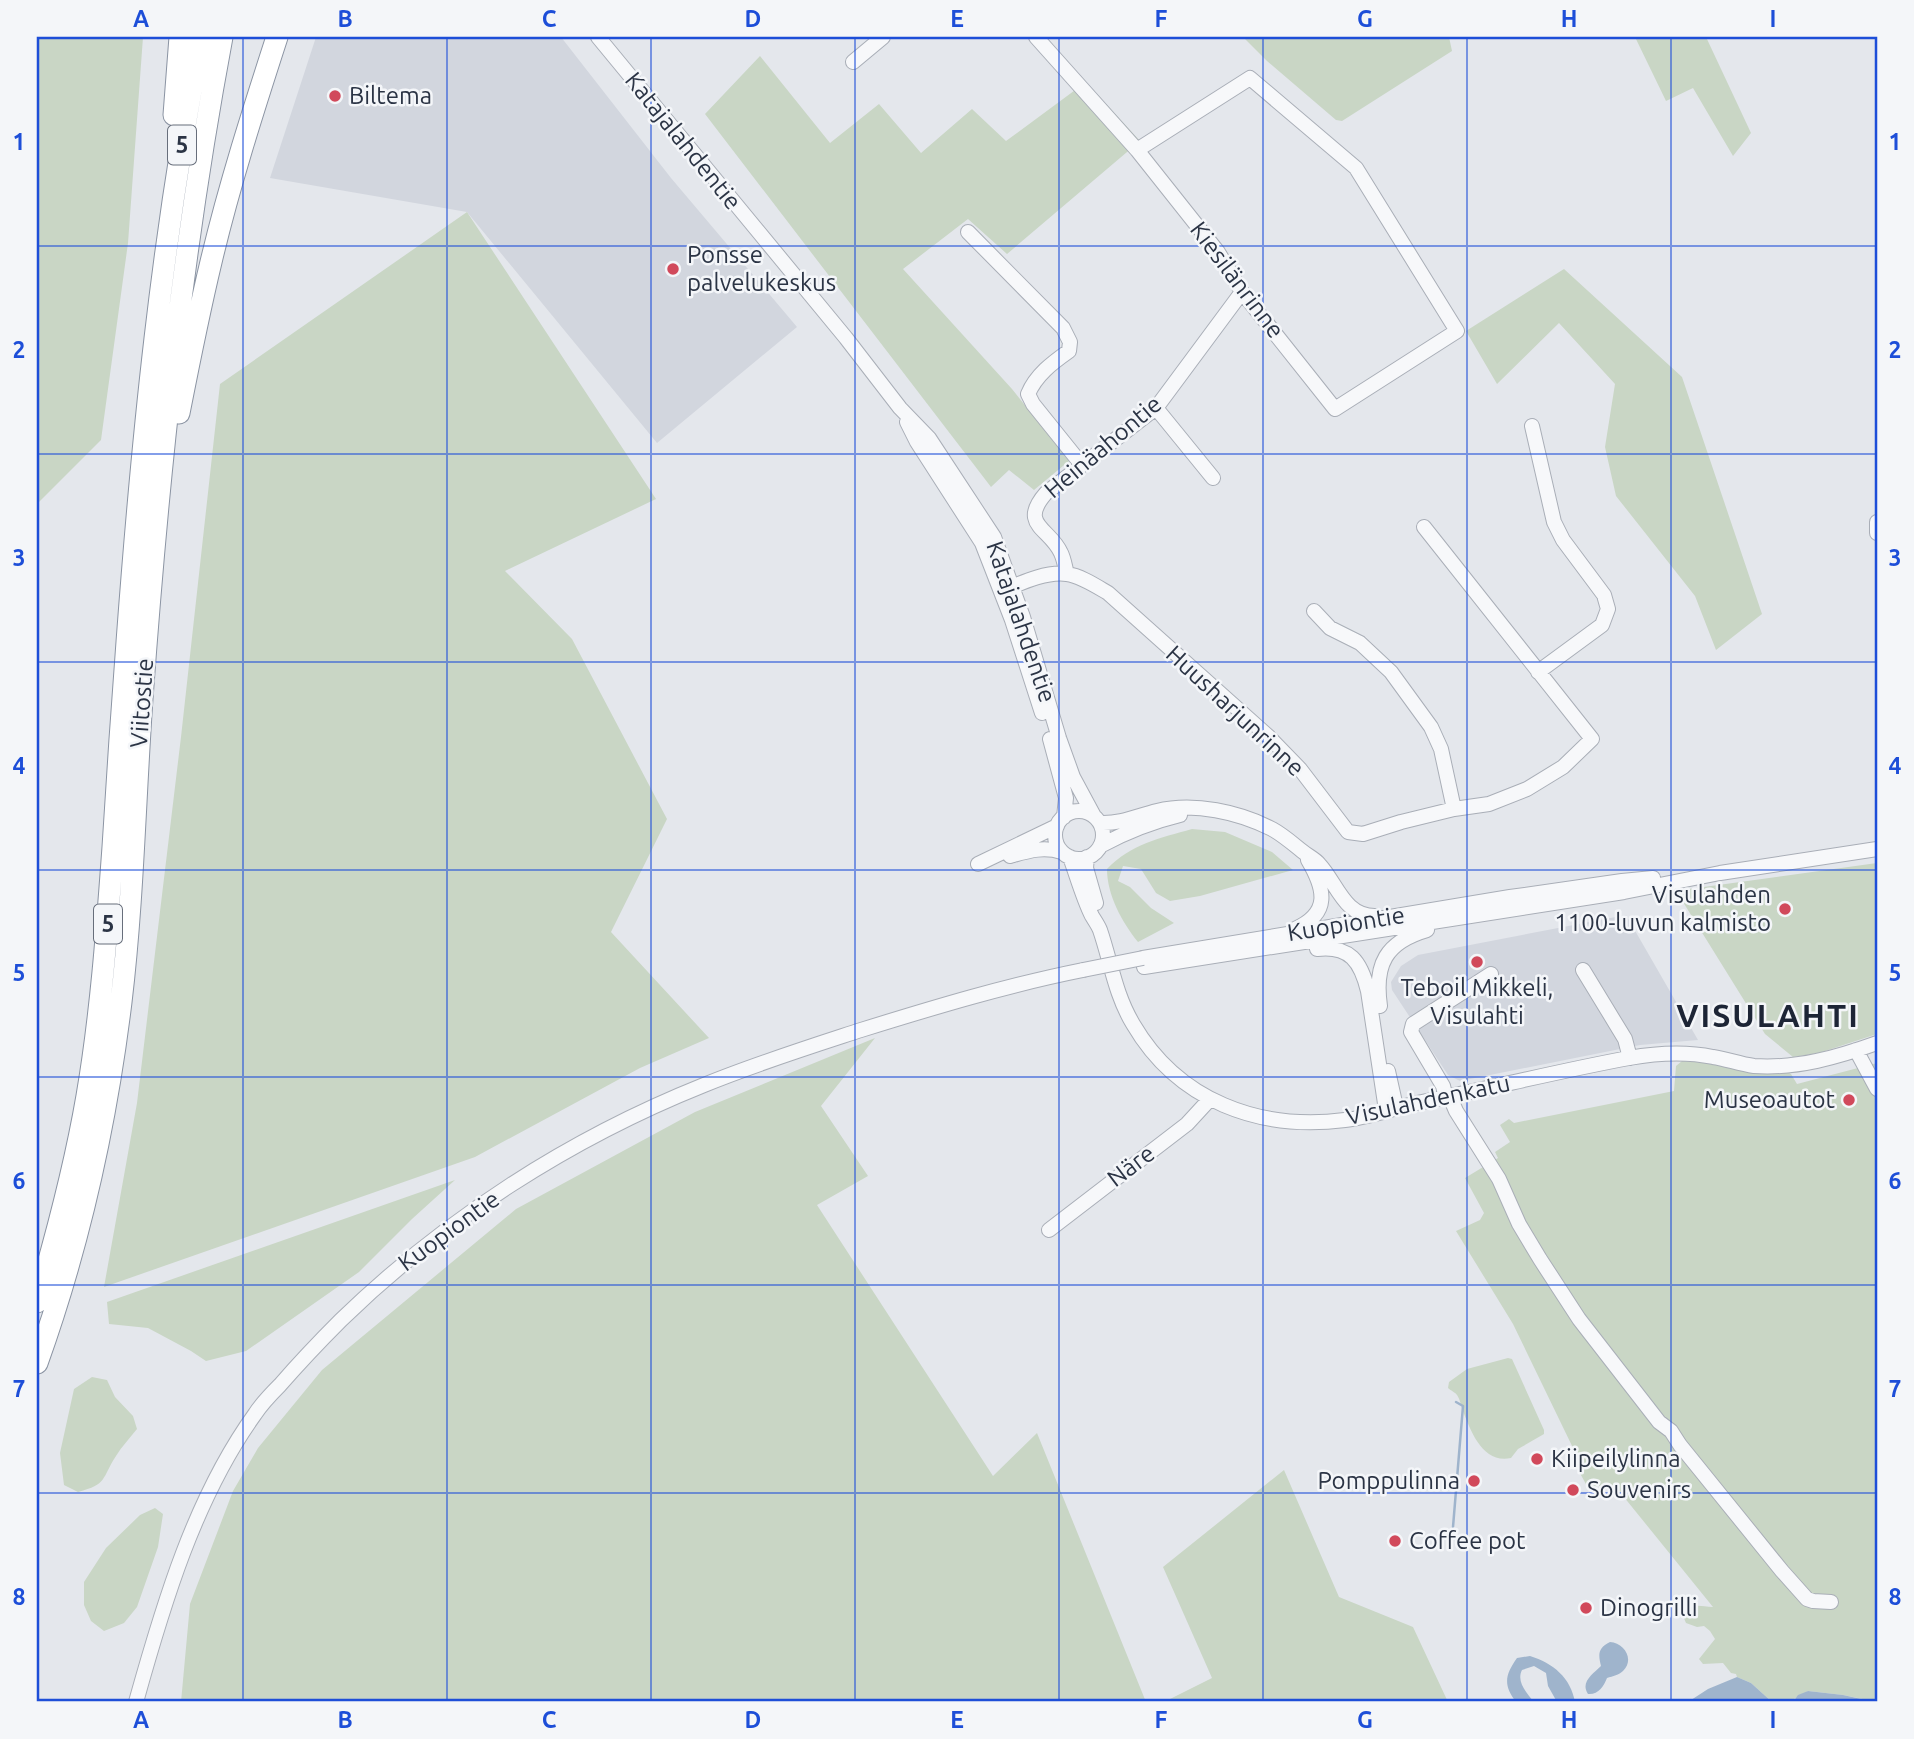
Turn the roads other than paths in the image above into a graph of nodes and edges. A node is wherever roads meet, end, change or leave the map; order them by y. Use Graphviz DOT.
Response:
graph roads {
  1 [pos="180,37"];
  2 [pos="201,37"];
  3 [pos="222,37"];
  4 [pos="276,37"];
  5 [pos="598,37"];
  6 [pos="883,37"];
  7 [pos="1036,37"];
  8 [pos="853,62"];
  9 [pos="1138,150"];
  10 [pos="968,232"];
  11 [pos="165,253"];
  12 [pos="1242,292"];
  13 [pos="1156,408"];
  14 [pos="1532,426"];
  15 [pos="1083,466"];
  16 [pos="1213,478"];
  17 [pos="1877,522"];
  18 [pos="1424,527"];
  19 [pos="1877,533"];
  20 [pos="156,542"];
  21 [pos="1067,574"];
  22 [pos="1007,589"];
  23 [pos="1314,611"];
  24 [pos="1538,672"];
  25 [pos="1454,809"];
  26 [pos="1217,811"];
  27 [pos="1097,820"];
  28 [pos="1060,821"];
  29 [pos="1100,846"];
  30 [pos="1877,849"];
  31 [pos="1304,853"];
  32 [pos="1066,854"];
  33 [pos="1087,857"];
  34 [pos="1720,873"];
  35 [pos="1501,910"];
  36 [pos="1412,914"];
  37 [pos="1099,927"];
  38 [pos="1229,949"];
  39 [pos="1583,970"];
  40 [pos="1491,974"];
  41 [pos="1877,1042"];
  42 [pos="1856,1050"];
  43 [pos="1630,1058"];
  44 [pos="1877,1089"];
  45 [pos="1448,1097"];
  46 [pos="1210,1099"];
  47 [pos="1391,1109"];
  48 [pos="1049,1230"];
  49 [pos="37,1302"];
  50 [pos="37,1363"];
  51 [pos="1831,1602"];
  52 [pos="136,1702"];
  1 -- 11 [label="highway"];
  2 -- 11 [label="highway, Viitostie / 5"];
  3 -- 20 [label="highway, Viitostie / 5"];
  4 -- 20 [label="highway"];
  5 -- 22 [label="street, Katajalahdentie"];
  6 -- 8 [label="street"];
  7 -- 9 [label="street, Kiesilänrinne"];
  9 -- 12 [label="street, Kiesilänrinne"];
  9 -- 12 [label="street, Kiesilänrinne"];
  10 -- 15 [label="street"];
  11 -- 49 [label="highway, Viitostie / 5"];
  12 -- 13 [label="street, Heinäahontie"];
  13 -- 15 [label="street, Heinäahontie"];
  13 -- 16 [label="street"];
  14 -- 24 [label="street"];
  15 -- 21 [label="street, Heinäahontie"];
  17 -- 19 [label="street"];
  18 -- 24 [label="street, Huusharjunrinne"];
  20 -- 50 [label="highway, Viitostie / 5"];
  21 -- 22 [label="street"];
  21 -- 25 [label="street, Huusharjunrinne"];
  22 -- 27 [label="street, Katajalahdentie"];
  22 -- 28 [label="street, Katajalahdentie"];
  23 -- 25 [label="street"];
  24 -- 25 [label="street, Huusharjunrinne"];
  26 -- 27 [label="street"];
  26 -- 29 [label="street"];
  26 -- 31 [label="street"];
  27 -- 28 [label="street"];
  27 -- 29 [label="street"];
  28 -- 32 [label="street"];
  28 -- 32 [label="street"];
  29 -- 33 [label="street"];
  30 -- 34 [label="street, Kuopiontie"];
  31 -- 36 [label="street"];
  31 -- 38 [label="street"];
  32 -- 33 [label="street"];
  32 -- 37 [label="street, Visulahdenkatu"];
  33 -- 37 [label="street, Visulahdenkatu"];
  34 -- 35 [label="street, Kuopiontie"];
  34 -- 36 [label="street, Kuopiontie"];
  35 -- 38 [label="street, Kuopiontie"];
  35 -- 47 [label="street"];
  36 -- 38 [label="street, Kuopiontie"];
  37 -- 46 [label="street, Visulahdenkatu"];
  38 -- 47 [label="street"];
  38 -- 52 [label="street, Kuopiontie"];
  39 -- 43 [label="street"];
  40 -- 45 [label="street"];
  41 -- 42 [label="street, Visulahdenkatu"];
  42 -- 43 [label="street, Visulahdenkatu"];
  42 -- 44 [label="street"];
  43 -- 45 [label="street, Visulahdenkatu"];
  45 -- 47 [label="street, Visulahdenkatu"];
  45 -- 51 [label="street"];
  46 -- 47 [label="street, Visulahdenkatu"];
  46 -- 48 [label="street, Näre"];
}
